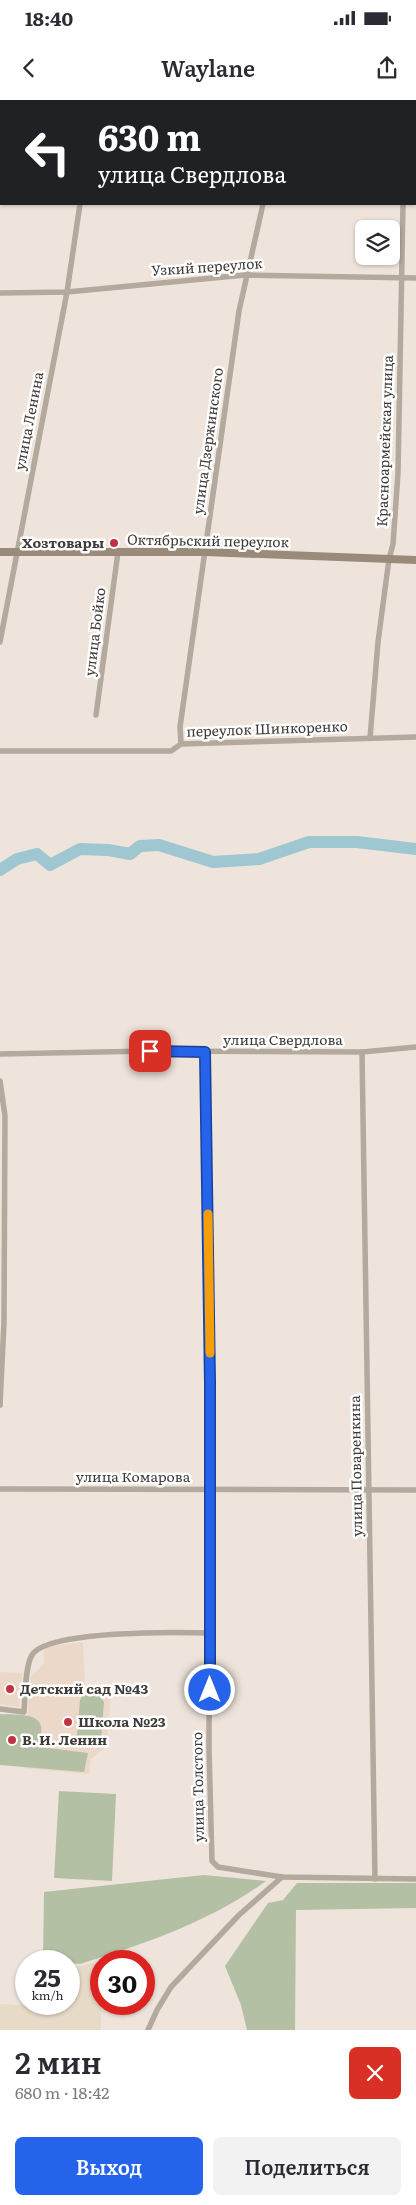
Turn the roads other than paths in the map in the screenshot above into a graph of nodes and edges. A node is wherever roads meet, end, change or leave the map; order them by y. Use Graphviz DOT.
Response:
graph roads {
  1 [pos="80,205"];
  2 [pos="262,205"];
  3 [pos="403,205"];
  4 [pos="246,275"];
  5 [pos="401,278"];
  6 [pos="416,278"];
  7 [pos="67,292"];
  8 [pos="0,293"];
  9 [pos="0,552"];
  10 [pos="16,552"];
  11 [pos="118,552"];
  12 [pos="204,552"];
  13 [pos="389,558"];
  14 [pos="416,560"];
  15 [pos="0,642"];
  16 [pos="96,716"];
  17 [pos="416,737"];
  18 [pos="370,738"];
  19 [pos="181,744"];
  20 [pos="0,752"];
  21 [pos="416,1048"];
  22 [pos="205,1052"];
  23 [pos="362,1052"];
  24 [pos="0,1054"];
  25 [pos="0,1081"];
  26 [pos="0,1405"];
  27 [pos="0,1489"];
  28 [pos="210,1489"];
  29 [pos="368,1490"];
  30 [pos="416,1490"];
  31 [pos="210,1633"];
  32 [pos="0,1709"];
  33 [pos="282,1877"];
  34 [pos="375,1879"];
  35 [pos="416,1879"];
  36 [pos="148,2030"];
  1 -- 7 [label="street, улица Ленина"];
  2 -- 4 [label="street, улица Дзержинского"];
  3 -- 5 [label="street, Красноармейская улица"];
  4 -- 5 [label="street, Узкий переулок"];
  4 -- 7 [label="street, Узкий переулок"];
  4 -- 12 [label="street, улица Дзержинского"];
  5 -- 6 [label="street, Узкий переулок"];
  5 -- 13 [label="street, Красноармейская улица"];
  7 -- 8 [label="street, Узкий переулок"];
  7 -- 10 [label="street, улица Ленина"];
  9 -- 10 [label="street, Октябрьский переулок"];
  10 -- 11 [label="street, Октябрьский переулок"];
  10 -- 15 [label="street, улица Ленина"];
  11 -- 12 [label="street, Октябрьский переулок"];
  11 -- 16 [label="street, улица Бойко"];
  12 -- 13 [label="street, Октябрьский переулок"];
  12 -- 19 [label="street, улица Дзержинского"];
  13 -- 14 [label="street, Октябрьский переулок"];
  13 -- 18 [label="street, Красноармейская улица"];
  17 -- 18 [label="street, переулок Шинкоренко"];
  18 -- 19 [label="street, переулок Шинкоренко"];
  19 -- 20 [label="street, переулок Шинкоренко"];
  21 -- 23 [label="street, улица Свердлова"];
  22 -- 23 [label="street, улица Свердлова"];
  22 -- 24 [label="street, улица Свердлова"];
  22 -- 28 [label="street, улица Толстого"];
  23 -- 29 [label="street, улица Поваренкина"];
  25 -- 26 [label="street"];
  27 -- 28 [label="street, улица Комарова"];
  28 -- 29 [label="street, улица Комарова"];
  28 -- 31 [label="street, улица Толстого"];
  29 -- 30 [label="street, улица Комарова"];
  29 -- 34 [label="street, улица Поваренкина"];
  31 -- 32 [label="street"];
  31 -- 33 [label="street, улица Толстого"];
  33 -- 34 [label="street"];
  33 -- 36 [label="street"];
  34 -- 35 [label="street"];
}
